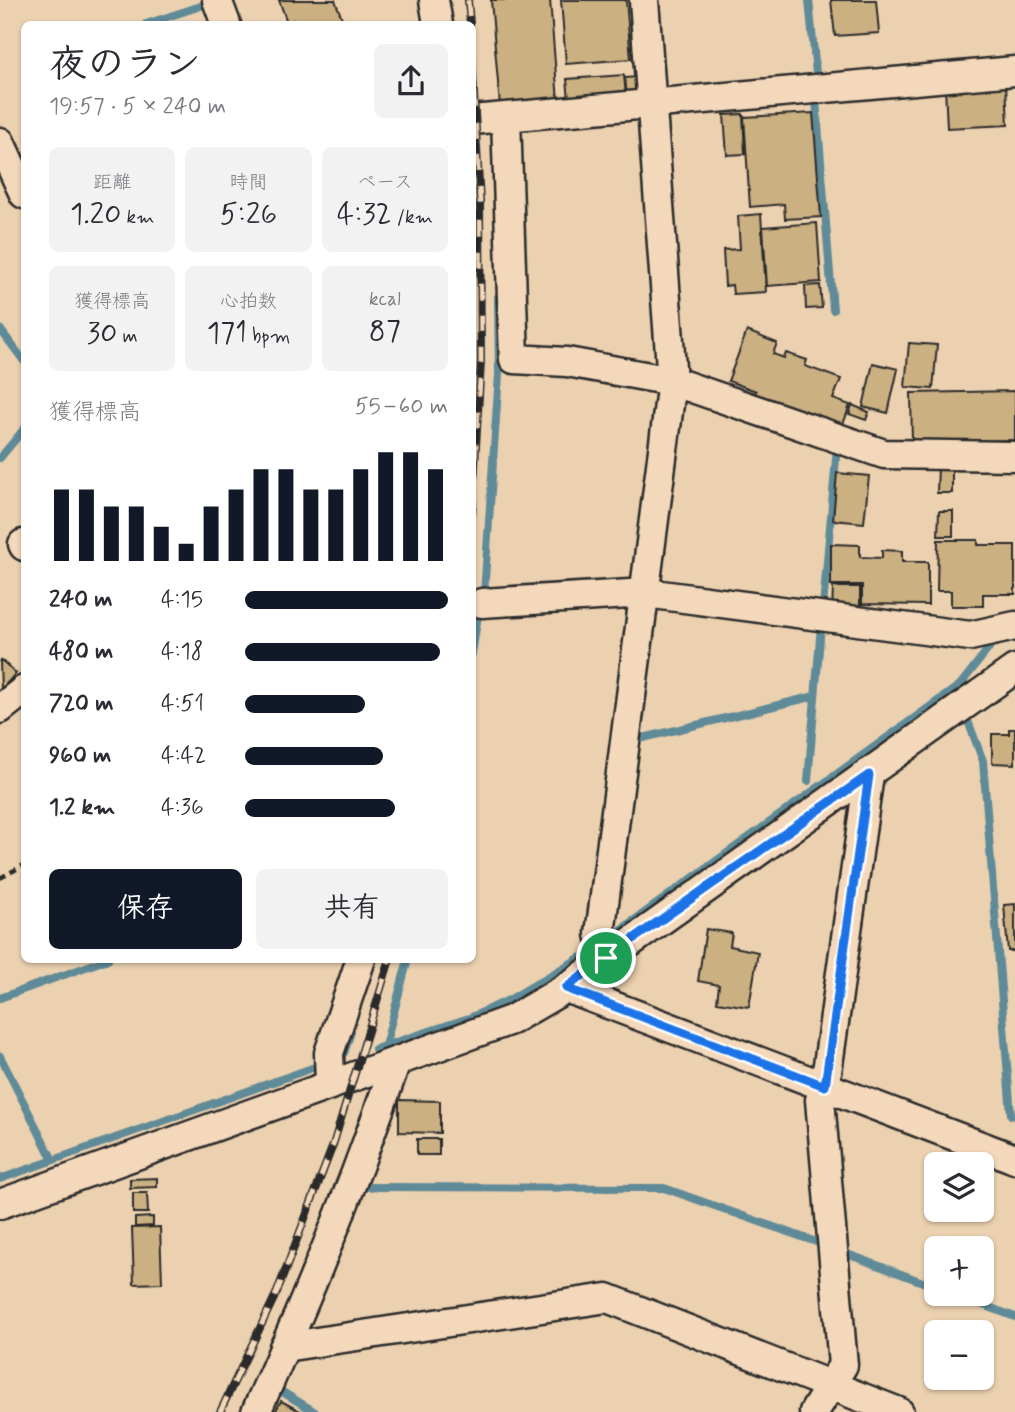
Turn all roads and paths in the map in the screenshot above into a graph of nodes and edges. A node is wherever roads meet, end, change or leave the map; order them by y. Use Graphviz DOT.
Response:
graph roads {
  1 [pos="218,0"];
  2 [pos="434,0"];
  3 [pos="644,0"];
  4 [pos="225,21"];
  5 [pos="438,21"];
  6 [pos="1015,71"];
  7 [pos="653,105"];
  8 [pos="506,118"];
  9 [pos="476,120"];
  10 [pos="0,142"];
  11 [pos="21,188"];
  12 [pos="673,382"];
  13 [pos="1015,456"];
  14 [pos="646,593"];
  15 [pos="482,603"];
  16 [pos="1015,626"];
  17 [pos="1015,669"];
  18 [pos="21,692"];
  19 [pos="0,709"];
  20 [pos="869,775"];
  21 [pos="21,867"];
  22 [pos="0,878"];
  23 [pos="606,958"];
  24 [pos="360,963"];
  25 [pos="566,988"];
  26 [pos="396,1062"];
  27 [pos="330,1084"];
  28 [pos="825,1086"];
  29 [pos="1015,1160"];
  30 [pos="0,1204"];
  31 [pos="284,1347"];
  32 [pos="830,1385"];
  33 [pos="256,1412"];
  34 [pos="814,1412"];
  35 [pos="899,1412"];
  1 -- 4 [label="street"];
  2 -- 5 [label="street"];
  3 -- 7 [label="street"];
  6 -- 7 [label="street"];
  7 -- 8 [label="street"];
  7 -- 12 [label="street"];
  8 -- 9 [label="street"];
  8 -- 12 [label="street"];
  10 -- 11 [label="street"];
  12 -- 13 [label="street"];
  12 -- 14 [label="street"];
  14 -- 15 [label="street"];
  14 -- 16 [label="street"];
  14 -- 23 [label="street"];
  17 -- 20 [label="street"];
  18 -- 19 [label="street"];
  20 -- 23 [label="street"];
  20 -- 28 [label="street"];
  21 -- 22 [label="path"];
  23 -- 25 [label="street"];
  24 -- 27 [label="street"];
  25 -- 26 [label="street"];
  25 -- 28 [label="street"];
  26 -- 27 [label="street"];
  26 -- 31 [label="street"];
  27 -- 30 [label="street"];
  28 -- 29 [label="street"];
  28 -- 32 [label="street"];
  31 -- 32 [label="street"];
  31 -- 33 [label="street"];
  32 -- 34 [label="street"];
  32 -- 35 [label="street"];
}
